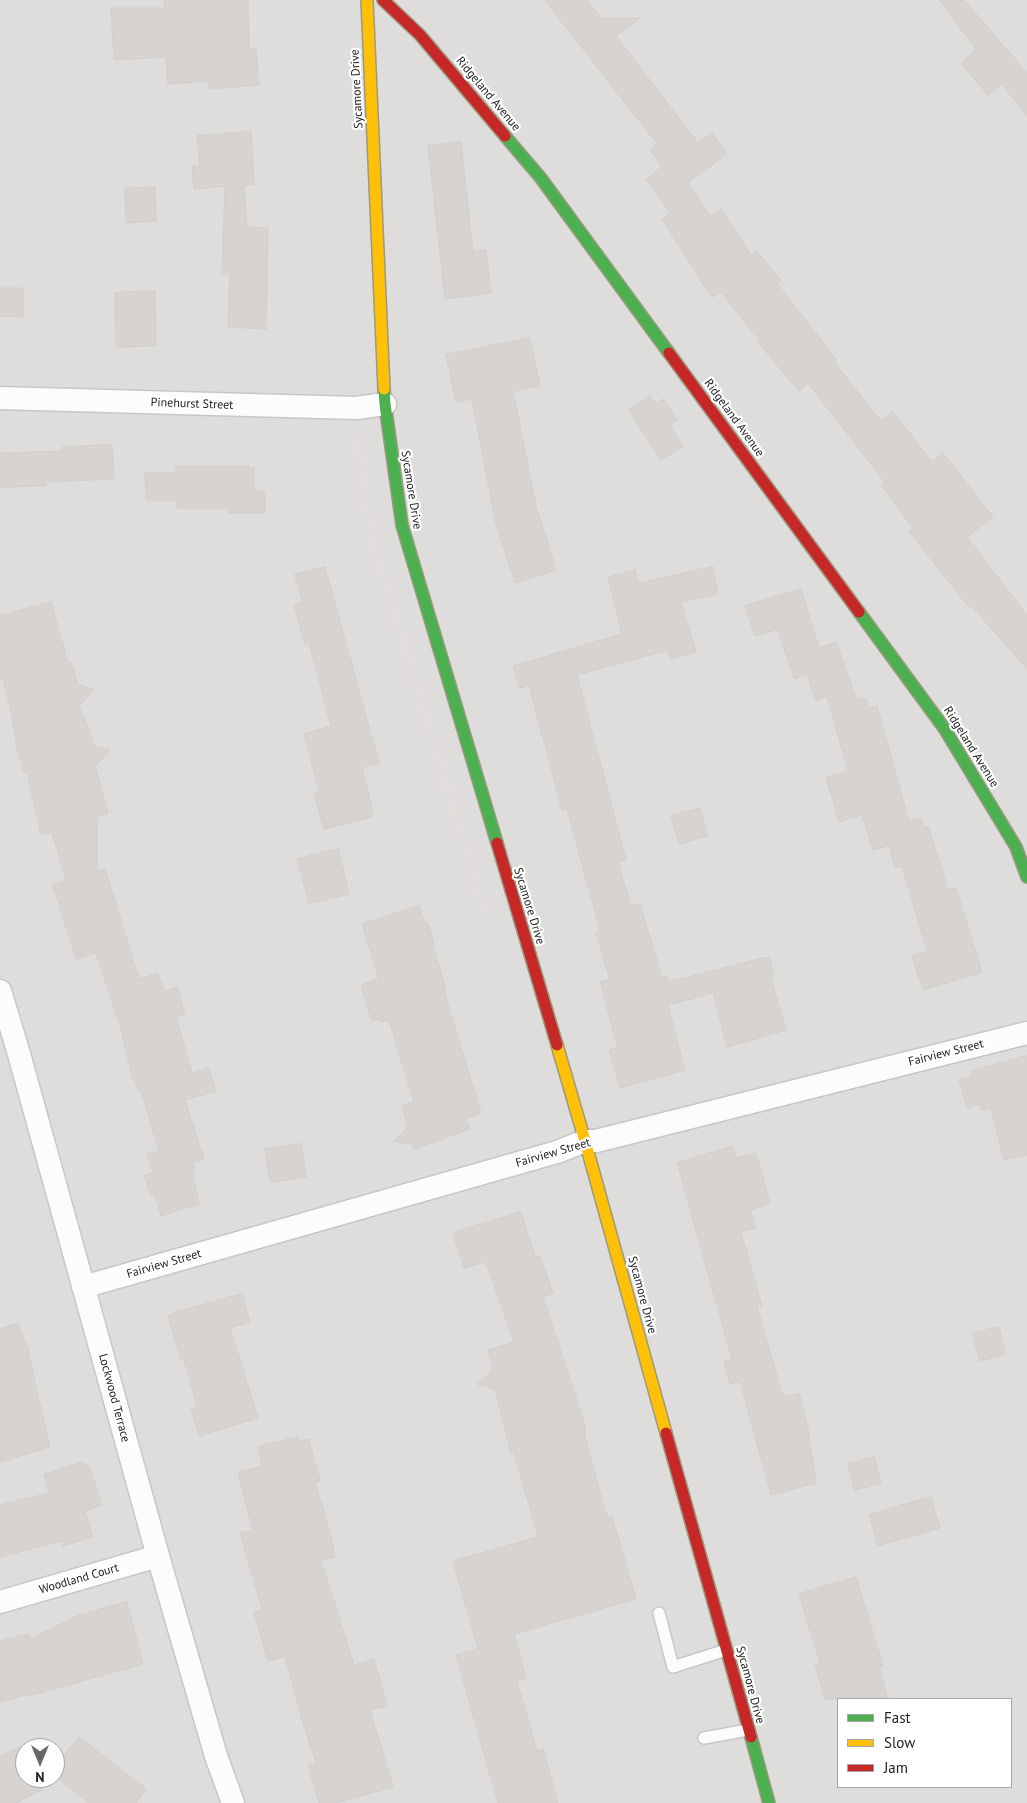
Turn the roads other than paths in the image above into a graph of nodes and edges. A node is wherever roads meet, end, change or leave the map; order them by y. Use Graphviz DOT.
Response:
graph roads {
  1 [pos="367,0"];
  2 [pos="383,0"];
  3 [pos="0,398"];
  4 [pos="385,404"];
  5 [pos="1027,877"];
  6 [pos="0,991"];
  7 [pos="1027,1033"];
  8 [pos="10,1057"];
  9 [pos="585,1141"];
  10 [pos="83,1287"];
  11 [pos="158,1556"];
  12 [pos="0,1602"];
  13 [pos="659,1613"];
  14 [pos="726,1650"];
  15 [pos="748,1730"];
  16 [pos="704,1738"];
  17 [pos="233,1803"];
  18 [pos="769,1803"];
  1 -- 4 [label="street, Sycamore Drive"];
  2 -- 5 [label="street, Ridgeland Avenue"];
  3 -- 4 [label="street, Pinehurst Street"];
  4 -- 9 [label="street, Sycamore Drive"];
  6 -- 8 [label="street, Lockwood Terrace"];
  7 -- 9 [label="street, Fairview Street"];
  8 -- 10 [label="street, Lockwood Terrace"];
  9 -- 10 [label="street, Fairview Street"];
  9 -- 14 [label="street, Sycamore Drive"];
  10 -- 11 [label="street, Lockwood Terrace"];
  11 -- 12 [label="street, Woodland Court"];
  11 -- 17 [label="street, Lockwood Terrace"];
  13 -- 14 [label="lane"];
  14 -- 15 [label="street, Sycamore Drive"];
  15 -- 16 [label="lane"];
  15 -- 18 [label="street, Sycamore Drive"];
}
